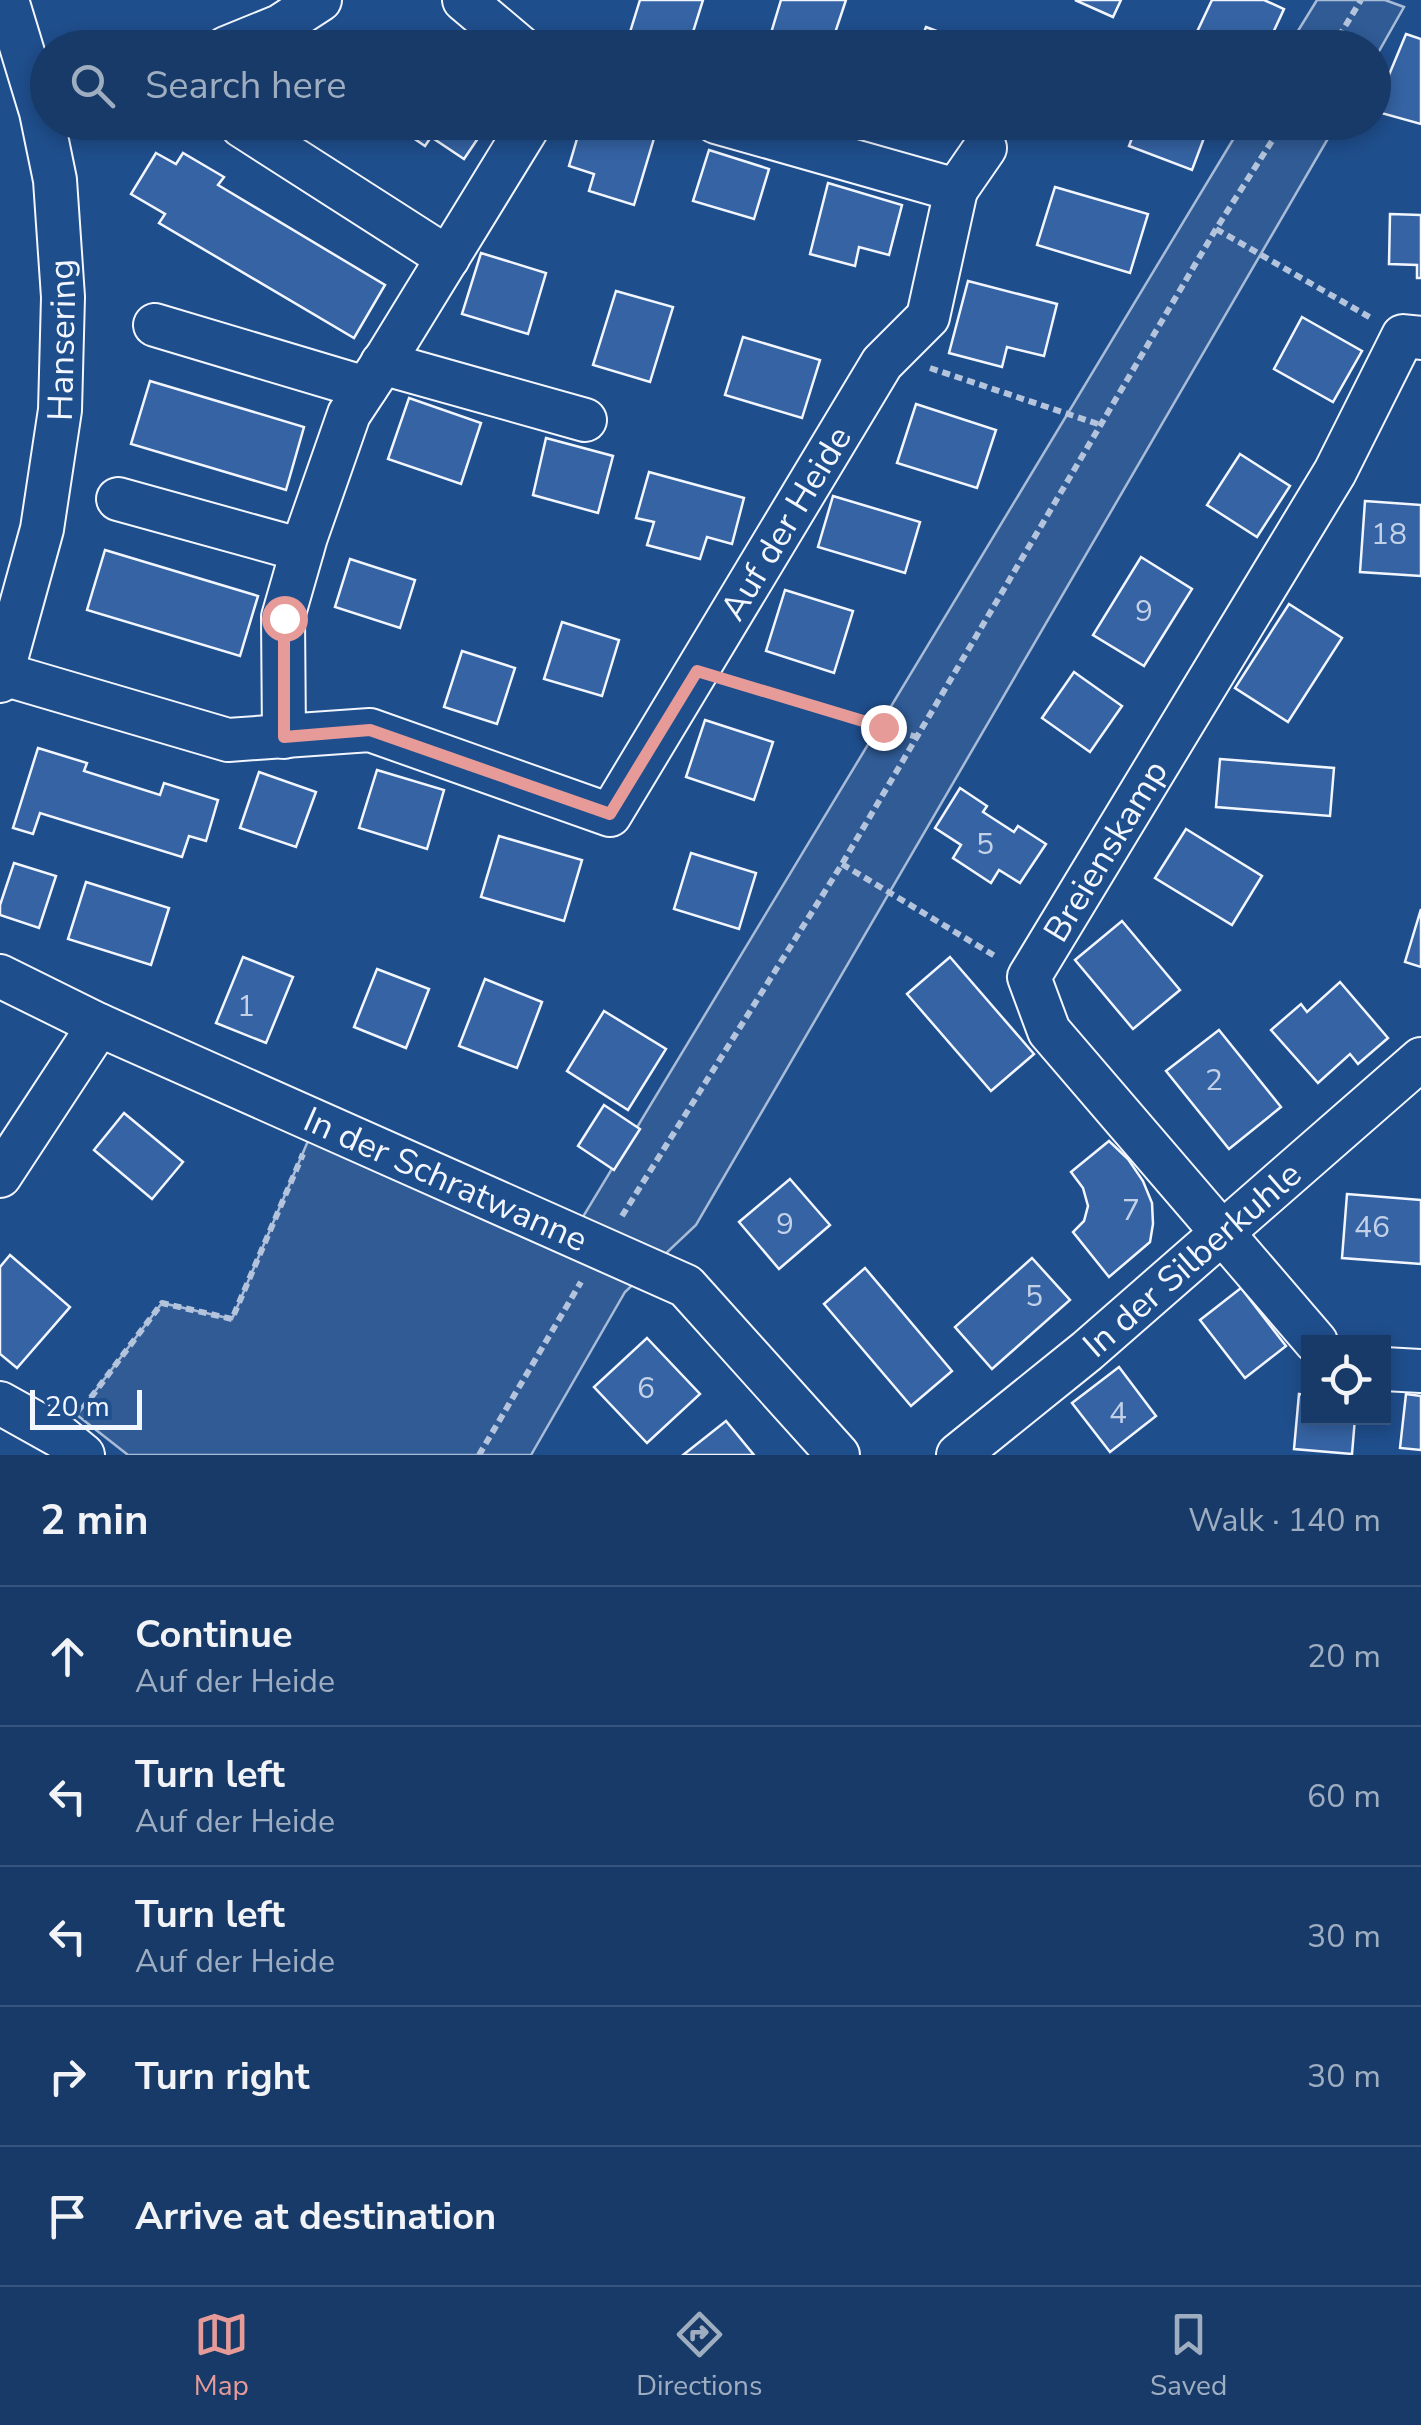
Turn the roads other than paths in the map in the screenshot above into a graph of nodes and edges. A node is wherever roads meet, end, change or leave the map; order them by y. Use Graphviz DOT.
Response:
graph roads {
  1 [pos="7,0"];
  2 [pos="320,0"];
  3 [pos="464,0"];
  4 [pos="270,30"];
  5 [pos="500,30"];
  6 [pos="30,68"];
  7 [pos="48,140"];
  8 [pos="264,140"];
  9 [pos="520,140"];
  10 [pos="780,140"];
  11 [pos="985,148"];
  12 [pos="956,190"];
  13 [pos="448,258"];
  14 [pos="154,326"];
  15 [pos="1412,337"];
  16 [pos="374,376"];
  17 [pos="585,420"];
  18 [pos="118,499"];
  19 [pos="302,550"];
  20 [pos="2,678"];
  21 [pos="284,737"];
  22 [pos="0,976"];
  23 [pos="99,1025"];
  24 [pos="1421,1059"];
  25 [pos="0,1176"];
  26 [pos="1222,1231"];
  27 [pos="1310,1335"];
  28 [pos="1391,1369"];
  29 [pos="1421,1370"];
  30 [pos="0,1403"];
  31 [pos="72,1446"];
  32 [pos="838,1455"];
  33 [pos="958,1455"];
  1 -- 6 [label="street, Hansering"];
  2 -- 4 [label="street"];
  3 -- 5 [label="street"];
  7 -- 20 [label="street, Hansering"];
  8 -- 13 [label="street"];
  9 -- 13 [label="street"];
  10 -- 12 [label="street"];
  11 -- 12 [label="street, Auf der Heide"];
  12 -- 21 [label="street, Auf der Heide"];
  13 -- 16 [label="street"];
  14 -- 16 [label="street"];
  15 -- 26 [label="street, Breienskamp"];
  16 -- 17 [label="street"];
  16 -- 19 [label="street"];
  18 -- 19 [label="street"];
  19 -- 21 [label="street"];
  20 -- 21 [label="street, Auf der Heide"];
  22 -- 23 [label="street, In der Schratwanne"];
  23 -- 25 [label="street"];
  23 -- 32 [label="street, In der Schratwanne"];
  24 -- 26 [label="street, In der Silberkuhle"];
  26 -- 27 [label="street, Breienskamp"];
  26 -- 33 [label="street, In der Silberkuhle"];
  28 -- 29 [label="street"];
  30 -- 31 [label="street"];
}
